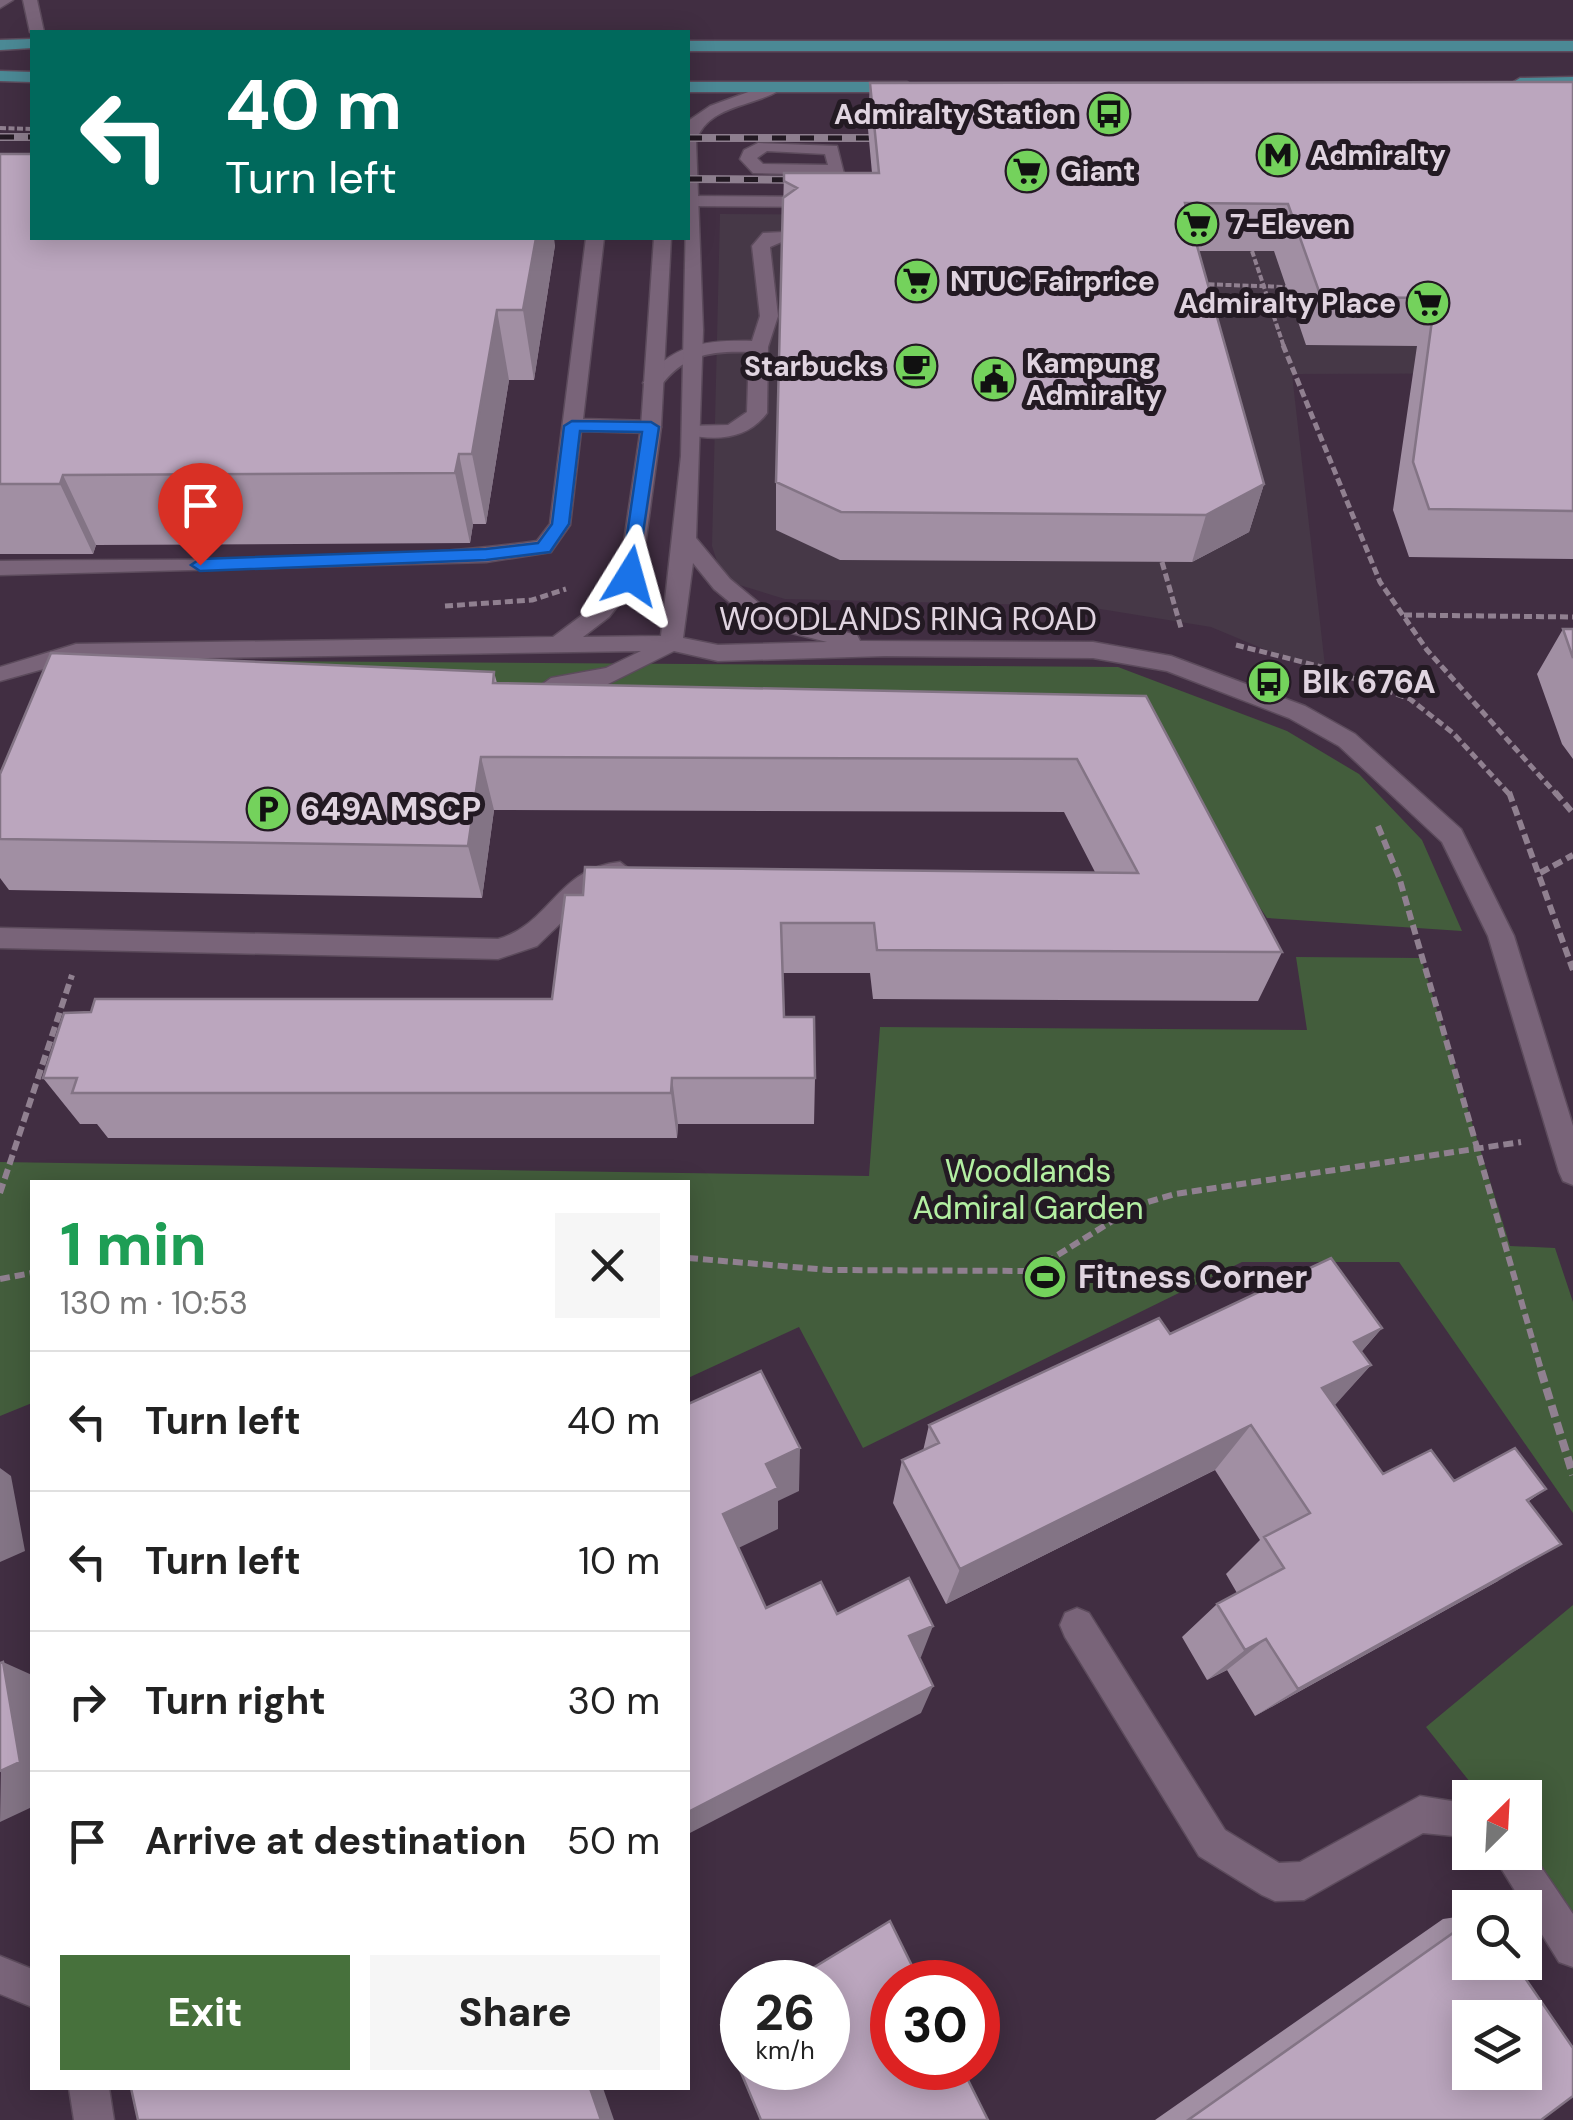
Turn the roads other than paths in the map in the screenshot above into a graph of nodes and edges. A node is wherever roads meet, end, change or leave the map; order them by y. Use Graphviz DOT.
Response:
graph roads {
  1 [pos="30,0"];
  2 [pos="37,30"];
  3 [pos="30,44"];
  4 [pos="0,45"];
  5 [pos="690,46"];
  6 [pos="1573,46"];
  7 [pos="0,76"];
  8 [pos="30,77"];
  9 [pos="1573,82"];
  10 [pos="1494,83"];
  11 [pos="690,87"];
  12 [pos="776,87"];
  13 [pos="918,87"];
  14 [pos="690,135"];
  15 [pos="837,170"];
  16 [pos="690,201"];
  17 [pos="690,230"];
  18 [pos="784,237"];
  19 [pos="595,240"];
  20 [pos="663,240"];
  21 [pos="698,347"];
  22 [pos="759,347"];
  23 [pos="653,382"];
  24 [pos="572,426"];
  25 [pos="651,427"];
  26 [pos="692,430"];
  27 [pos="685,539"];
  28 [pos="0,568"];
  29 [pos="672,643"];
  30 [pos="556,646"];
  31 [pos="885,648"];
  32 [pos="76,652"];
  33 [pos="1,674"];
  34 [pos="527,686"];
  35 [pos="644,873"];
  36 [pos="0,938"];
  37 [pos="1573,1172"];
  38 [pos="1077,1625"];
  39 [pos="1452,1817"];
  40 [pos="1521,1870"];
  41 [pos="1573,1948"];
  42 [pos="0,1975"];
  43 [pos="30,1987"];
  44 [pos="89,2090"];
  45 [pos="94,2120"];
  1 -- 2 [label="street"];
  3 -- 4 [label="main road"];
  5 -- 6 [label="main road"];
  7 -- 8 [label="main road"];
  9 -- 10 [label="main road"];
  11 -- 12 [label="main road"];
  12 -- 13 [label="main road"];
  12 -- 14 [label="street"];
  15 -- 16 [label="street"];
  17 -- 21 [label="street"];
  18 -- 22 [label="street"];
  19 -- 24 [label="street"];
  20 -- 23 [label="street"];
  21 -- 22 [label="street"];
  21 -- 23 [label="street"];
  21 -- 26 [label="street"];
  22 -- 26 [label="street"];
  23 -- 25 [label="street"];
  24 -- 25 [label="street"];
  24 -- 28 [label="street"];
  25 -- 30 [label="street"];
  26 -- 27 [label="street"];
  27 -- 29 [label="street"];
  27 -- 31 [label="street"];
  29 -- 30 [label="street, WOODLANDS RING ROAD"];
  29 -- 31 [label="street, WOODLANDS RING ROAD"];
  29 -- 34 [label="street, WOODLANDS RING ROAD"];
  30 -- 32 [label="street, WOODLANDS RING ROAD"];
  31 -- 37 [label="street, WOODLANDS RING ROAD"];
  32 -- 33 [label="street, WOODLANDS RING ROAD"];
  32 -- 33 [label="street, WOODLANDS RING ROAD"];
  35 -- 36 [label="street"];
  38 -- 39 [label="street"];
  40 -- 41 [label="street"];
  42 -- 43 [label="street"];
  44 -- 45 [label="street"];
}
